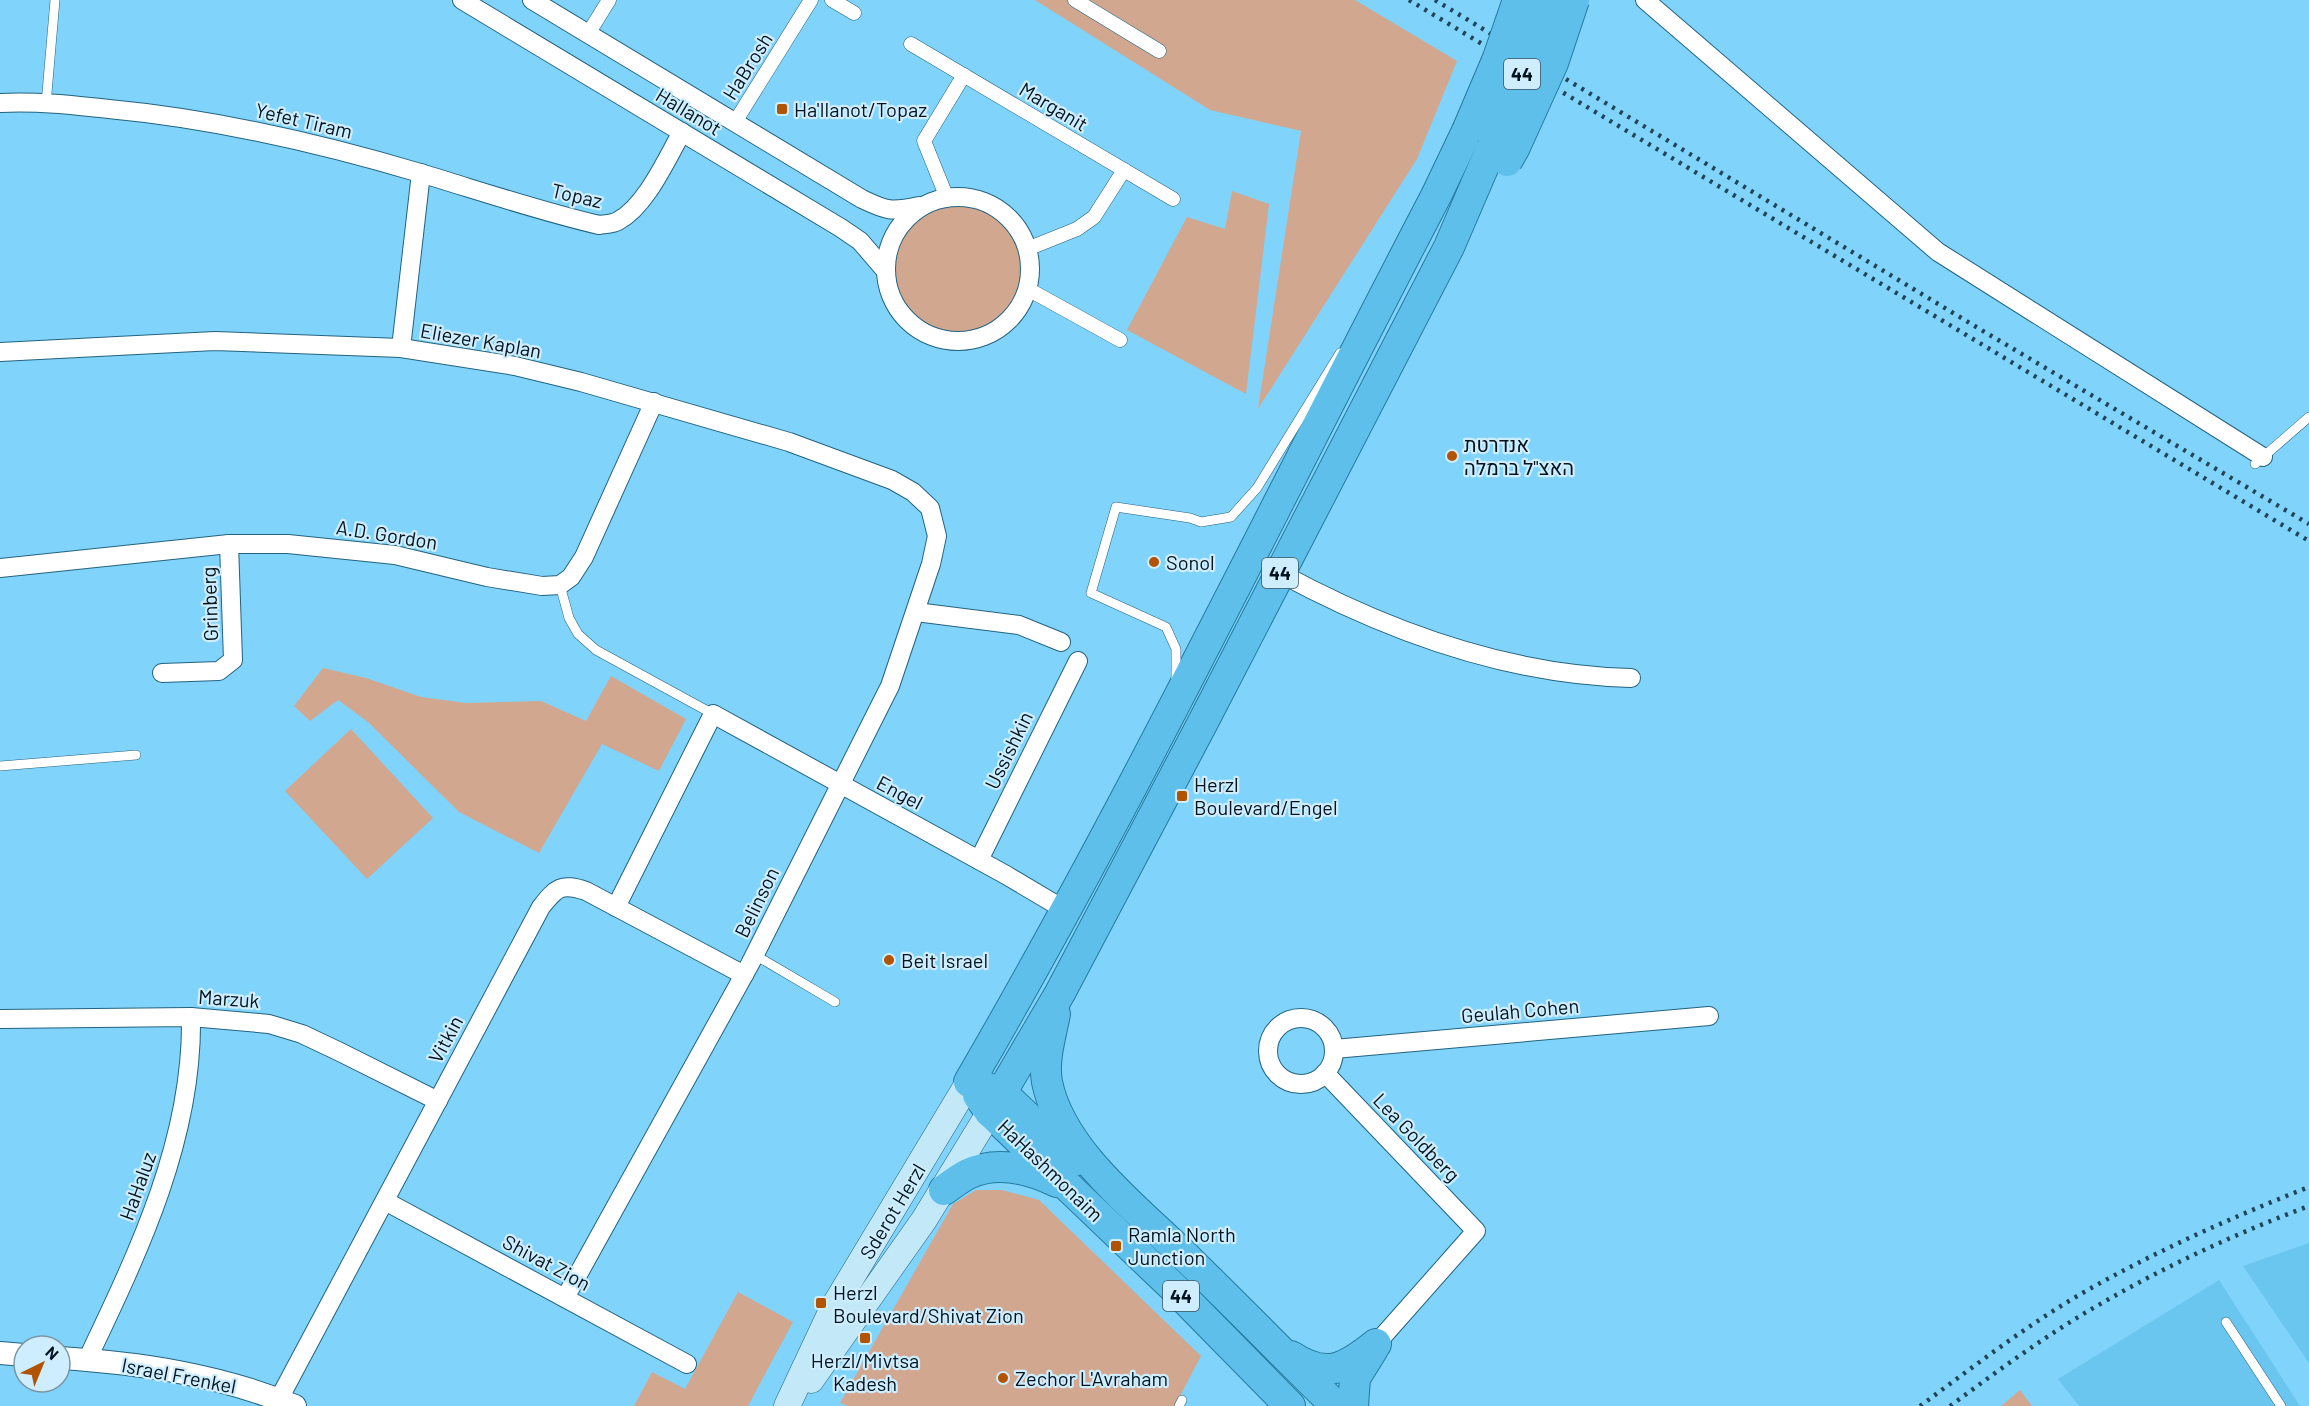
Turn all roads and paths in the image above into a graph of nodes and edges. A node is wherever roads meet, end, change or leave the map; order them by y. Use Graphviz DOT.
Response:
graph roads {
  1 [pos="55,0"];
  2 [pos="462,0"];
  3 [pos="532,0"];
  4 [pos="609,0"];
  5 [pos="811,0"];
  6 [pos="832,0"];
  7 [pos="1075,0"];
  8 [pos="1518,0"];
  9 [pos="1548,0"];
  10 [pos="1574,0"];
  11 [pos="1645,0"];
  12 [pos="854,13"];
  13 [pos="588,34"];
  14 [pos="911,44"];
  15 [pos="1159,51"];
  16 [pos="964,75"];
  17 [pos="0,103"];
  18 [pos="46,104"];
  19 [pos="735,122"];
  20 [pos="682,132"];
  21 [pos="1500,154"];
  22 [pos="1124,170"];
  23 [pos="421,173"];
  24 [pos="947,198"];
  25 [pos="1173,199"];
  26 [pos="923,205"];
  27 [pos="1027,249"];
  28 [pos="885,270"];
  29 [pos="1389,286"];
  30 [pos="1026,288"];
  31 [pos="1350,338"];
  32 [pos="1120,340"];
  33 [pos="1344,347"];
  34 [pos="401,348"];
  35 [pos="0,352"];
  36 [pos="654,402"];
  37 [pos="2309,417"];
  38 [pos="2259,460"];
  39 [pos="930,508"];
  40 [pos="229,544"];
  41 [pos="0,568"];
  42 [pos="1280,573"];
  43 [pos="560,585"];
  44 [pos="916,612"];
  45 [pos="1061,642"];
  46 [pos="1077,661"];
  47 [pos="162,673"];
  48 [pos="1631,678"];
  49 [pos="1175,705"];
  50 [pos="713,714"];
  51 [pos="136,755"];
  52 [pos="0,766"];
  53 [pos="840,784"];
  54 [pos="979,860"];
  55 [pos="616,907"];
  56 [pos="1065,910"];
  57 [pos="755,955"];
  58 [pos="744,975"];
  59 [pos="1060,993"];
  60 [pos="835,1002"];
  61 [pos="191,1017"];
  62 [pos="1709,1017"];
  63 [pos="0,1019"];
  64 [pos="1334,1049"];
  65 [pos="1325,1073"];
  66 [pos="969,1082"];
  67 [pos="438,1101"];
  68 [pos="996,1102"];
  69 [pos="1071,1188"];
  70 [pos="944,1190"];
  71 [pos="384,1201"];
  72 [pos="1127,1201"];
  73 [pos="565,1298"];
  74 [pos="2226,1322"];
  75 [pos="1263,1333"];
  76 [pos="1376,1344"];
  77 [pos="72,1359"];
  78 [pos="87,1360"];
  79 [pos="687,1364"];
  80 [pos="287,1402"];
  81 [pos="789,1406"];
  82 [pos="1290,1406"];
  83 [pos="1336,1406"];
  84 [pos="1353,1406"];
  85 [pos="2281,1406"];
  1 -- 18 [label="lane"];
  2 -- 20 [label="street, HaIlanot"];
  3 -- 13 [label="street, HaIlanot"];
  4 -- 13 [label="street"];
  5 -- 19 [label="street, HaBrosh"];
  6 -- 12 [label="street"];
  7 -- 15 [label="street"];
  8 -- 29 [label="highway, 44, bridge"];
  9 -- 21 [label="highway, 44, bridge"];
  10 -- 21 [label="highway, bridge"];
  11 -- 38 [label="street"];
  13 -- 19 [label="street, HaIlanot"];
  14 -- 16 [label="street, Marganit"];
  16 -- 22 [label="street, Marganit"];
  16 -- 24 [label="street"];
  17 -- 18 [label="street, Yefet Tiram"];
  18 -- 23 [label="street, Yefet Tiram"];
  19 -- 26 [label="street, HaIlanot"];
  20 -- 23 [label="street, Topaz"];
  20 -- 28 [label="street, HaIlanot"];
  21 -- 42 [label="highway, 44"];
  22 -- 25 [label="street, Marganit"];
  22 -- 27 [label="street"];
  23 -- 34 [label="street"];
  24 -- 26 [label="street"];
  24 -- 27 [label="street"];
  26 -- 28 [label="street"];
  27 -- 30 [label="street"];
  28 -- 30 [label="street"];
  29 -- 31 [label="lane"];
  29 -- 49 [label="highway, 44"];
  30 -- 32 [label="street"];
  33 -- 49 [label="lane"];
  34 -- 35 [label="street, Eliezer Kaplan"];
  34 -- 36 [label="street, Eliezer Kaplan"];
  36 -- 39 [label="street, Eliezer Kaplan"];
  36 -- 43 [label="street"];
  37 -- 38 [label="lane"];
  39 -- 44 [label="street, Belinson"];
  40 -- 41 [label="street, A.D. Gordon"];
  40 -- 43 [label="street, A.D. Gordon"];
  40 -- 47 [label="street, Grinberg"];
  42 -- 48 [label="street"];
  42 -- 59 [label="highway, 44"];
  43 -- 50 [label="lane, Engel"];
  44 -- 45 [label="street"];
  44 -- 53 [label="street, Belinson"];
  46 -- 54 [label="street, Ussishkin"];
  49 -- 56 [label="highway, 44"];
  50 -- 53 [label="street, Engel"];
  50 -- 55 [label="street"];
  51 -- 52 [label="lane"];
  53 -- 54 [label="street, Engel"];
  53 -- 57 [label="street, Belinson"];
  54 -- 56 [label="street, Engel"];
  55 -- 58 [label="street, Vitkin"];
  55 -- 67 [label="street, Vitkin"];
  56 -- 66 [label="highway, 44"];
  57 -- 58 [label="street, Belinson"];
  57 -- 60 [label="lane"];
  58 -- 73 [label="street, Belinson"];
  59 -- 68 [label="highway, 44"];
  59 -- 72 [label="highway, 44"];
  61 -- 63 [label="street, Marzuk"];
  61 -- 67 [label="street, Marzuk"];
  61 -- 78 [label="street, HaHaluz"];
  62 -- 64 [label="street, Geulah Cohen"];
  64 -- 65 [label="street"];
  64 -- 65 [label="street"];
  65 -- 76 [label="street, Lea Goldberg"];
  66 -- 68 [label="highway, HaHashmonaim / 44"];
  66 -- 81 [label="main road, Sderot Herzl"];
  67 -- 71 [label="street, Vitkin"];
  68 -- 69 [label="highway, HaHashmonaim / 44"];
  68 -- 70 [label="main road, Sderot Herzl"];
  68 -- 72 [label="highway"];
  69 -- 70 [label="highway, 44"];
  69 -- 82 [label="highway, HaHashmonaim / 44"];
  70 -- 81 [label="main road, Sderot Herzl"];
  71 -- 73 [label="street, Shivat Zion"];
  71 -- 80 [label="street, Vitkin"];
  72 -- 75 [label="highway, HaHashmonaim / 44"];
  73 -- 79 [label="street, Shivat Zion"];
  74 -- 85 [label="lane"];
  75 -- 76 [label="highway"];
  75 -- 83 [label="highway, HaHashmonaim / 44"];
  76 -- 84 [label="highway"];
  77 -- 78 [label="street, Israel Frenkel"];
  78 -- 80 [label="street, Israel Frenkel"];
}
